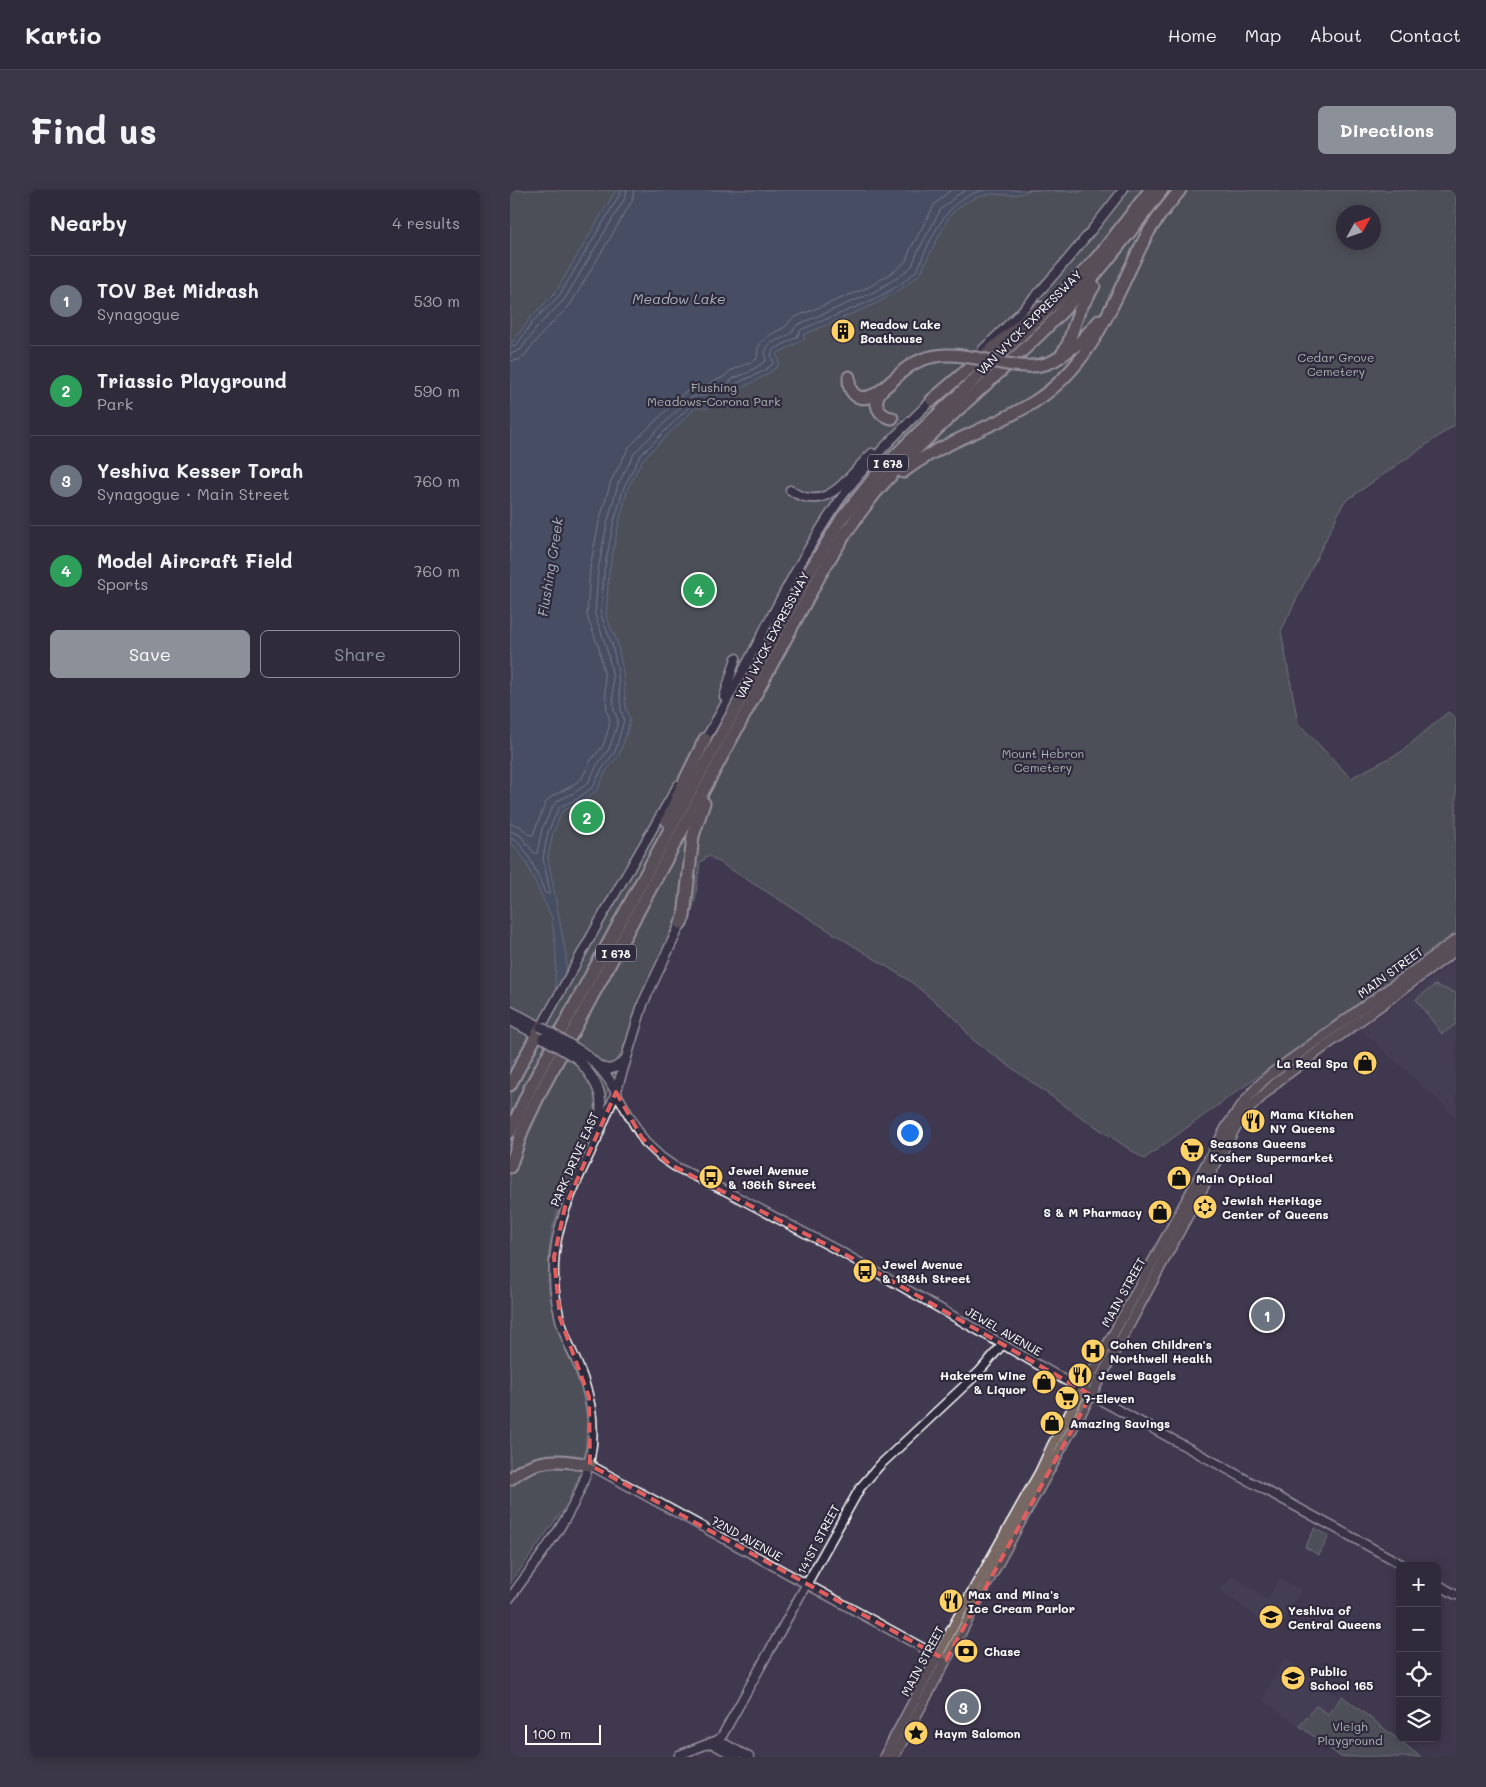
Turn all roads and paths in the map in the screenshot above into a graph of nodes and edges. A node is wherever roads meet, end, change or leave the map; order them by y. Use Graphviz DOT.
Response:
graph roads {
  1 [pos="1123,190"];
  2 [pos="1150,190"];
  3 [pos="1162,190"];
  4 [pos="1180,190"];
  5 [pos="1120,237"];
  6 [pos="1118,293"];
  7 [pos="1061,356"];
  8 [pos="849,377"];
  9 [pos="882,390"];
  10 [pos="932,400"];
  11 [pos="892,418"];
  12 [pos="895,434"];
  13 [pos="790,490"];
  14 [pos="877,491"];
  15 [pos="736,658"];
  16 [pos="717,718"];
  17 [pos="705,739"];
  18 [pos="729,743"];
  19 [pos="681,923"];
  20 [pos="1456,940"];
  21 [pos="1456,950"];
  22 [pos="598,963"];
  23 [pos="510,1011"];
  24 [pos="510,1020"];
  25 [pos="539,1031"];
  26 [pos="580,1056"];
  27 [pos="626,1059"];
  28 [pos="599,1066"];
  29 [pos="510,1085"];
  30 [pos="616,1092"];
  31 [pos="510,1132"];
  32 [pos="596,1140"];
  33 [pos="510,1167"];
  34 [pos="1002,1344"];
  35 [pos="1087,1392"];
  36 [pos="590,1465"];
  37 [pos="510,1479"];
  38 [pos="1398,1562"];
  39 [pos="807,1583"];
  40 [pos="1441,1586"];
  41 [pos="1456,1595"];
  42 [pos="510,1598"];
  43 [pos="942,1658"];
  44 [pos="714,1741"];
  45 [pos="679,1755"];
  46 [pos="736,1757"];
  47 [pos="749,1757"];
  48 [pos="884,1757"];
  49 [pos="894,1757"];
  1 -- 10 [label="street"];
  2 -- 5 [label="highway, VAN WYCK EXPRESSWAY / I 678"];
  3 -- 5 [label="highway, VAN WYCK EXPRESSWAY / I 678"];
  4 -- 6 [label="highway"];
  5 -- 7 [label="highway"];
  5 -- 10 [label="highway"];
  5 -- 14 [label="highway, VAN WYCK EXPRESSWAY / I 678"];
  5 -- 22 [label="highway, VAN WYCK EXPRESSWAY / I 678"];
  6 -- 7 [label="highway"];
  6 -- 14 [label="highway"];
  7 -- 9 [label="highway, bridge"];
  8 -- 9 [label="highway"];
  9 -- 11 [label="highway"];
  10 -- 12 [label="street"];
  12 -- 13 [label="street"];
  12 -- 16 [label="street"];
  14 -- 18 [label="highway, VAN WYCK EXPRESSWAY / I 678"];
  15 -- 16 [label="street"];
  16 -- 17 [label="street"];
  17 -- 22 [label="highway"];
  17 -- 25 [label="street"];
  18 -- 19 [label="highway"];
  18 -- 33 [label="highway, VAN WYCK EXPRESSWAY / I 678"];
  19 -- 27 [label="main road, PARK DRIVE EAST"];
  20 -- 35 [label="main road, MAIN STREET"];
  21 -- 35 [label="main road, MAIN STREET"];
  22 -- 31 [label="highway, VAN WYCK EXPRESSWAY / I 678"];
  23 -- 25 [label="main road, JEWEL AVENUE"];
  24 -- 25 [label="main road, JEWEL AVENUE"];
  25 -- 26 [label="main road, JEWEL AVENUE, bridge"];
  25 -- 29 [label="highway"];
  26 -- 28 [label="main road, JEWEL AVENUE"];
  26 -- 30 [label="main road, JEWEL AVENUE"];
  26 -- 32 [label="main road"];
  27 -- 28 [label="main road"];
  27 -- 30 [label="main road, PARK DRIVE EAST"];
  28 -- 30 [label="main road, JEWEL AVENUE"];
  30 -- 32 [label="street, PARK DRIVE EAST"];
  30 -- 34 [label="street, JEWEL AVENUE"];
  32 -- 36 [label="street, PARK DRIVE EAST"];
  34 -- 35 [label="street, JEWEL AVENUE"];
  34 -- 39 [label="street, 141ST STREET"];
  35 -- 38 [label="street, JEWEL AVENUE"];
  35 -- 43 [label="main road, MAIN STREET"];
  36 -- 37 [label="highway"];
  36 -- 39 [label="street, 72ND AVENUE"];
  36 -- 42 [label="street, PARK DRIVE EAST"];
  39 -- 43 [label="street, 72ND AVENUE"];
  39 -- 44 [label="street, 141ST STREET"];
  40 -- 41 [label="street"];
  43 -- 48 [label="main road, MAIN STREET"];
  43 -- 49 [label="main road, MAIN STREET"];
  44 -- 45 [label="street"];
  44 -- 46 [label="street"];
  44 -- 47 [label="street"];
}
